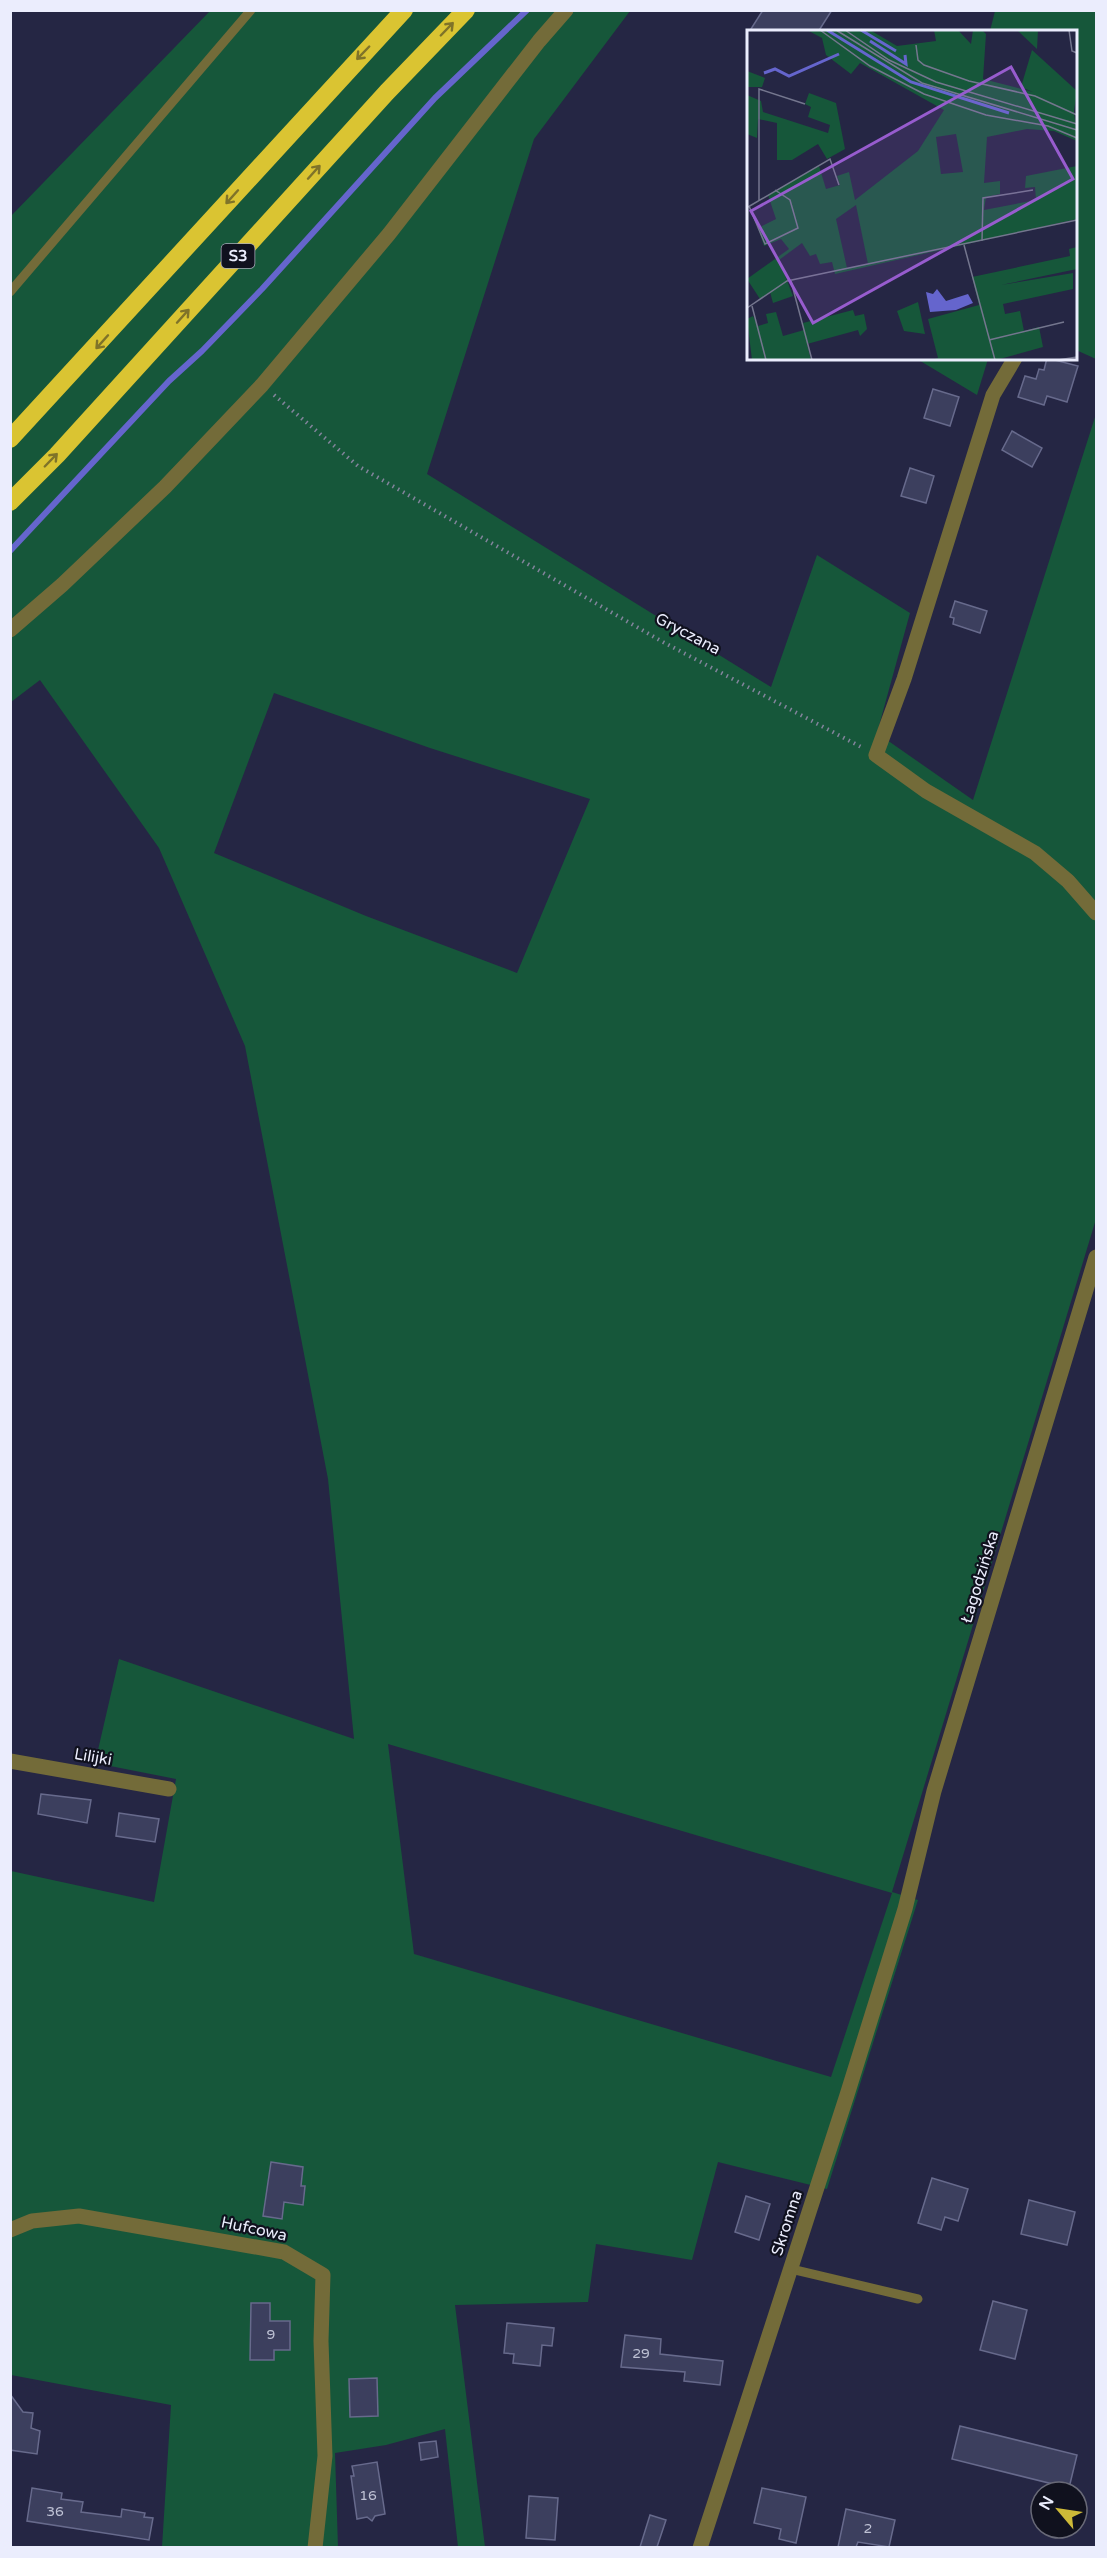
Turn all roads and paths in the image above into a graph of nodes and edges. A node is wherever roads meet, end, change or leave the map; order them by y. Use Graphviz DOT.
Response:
graph roads {
  1 [pos="251,10"];
  2 [pos="404,10"];
  3 [pos="466,10"];
  4 [pos="566,10"];
  5 [pos="10,292"];
  6 [pos="1014,360"];
  7 [pos="262,385"];
  8 [pos="10,439"];
  9 [pos="10,502"];
  10 [pos="10,630"];
  11 [pos="876,754"];
  12 [pos="1096,913"];
  13 [pos="1096,1257"];
  14 [pos="10,1761"];
  15 [pos="169,1789"];
  16 [pos="905,1909"];
  17 [pos="10,2230"];
  18 [pos="791,2269"];
  19 [pos="918,2299"];
  20 [pos="315,2547"];
  21 [pos="700,2547"];
  1 -- 5 [label="lane"];
  2 -- 8 [label="highway, S3, one-way"];
  9 -- 3 [label="highway, S3, one-way"];
  4 -- 7 [label="street"];
  6 -- 11 [label="street"];
  7 -- 10 [label="street"];
  7 -- 11 [label="path, Gryczana"];
  11 -- 12 [label="street"];
  13 -- 16 [label="street, Łagodzińska"];
  14 -- 15 [label="street, Lilijki"];
  16 -- 18 [label="street, Skromna"];
  17 -- 20 [label="street, Hufcowa"];
  18 -- 19 [label="lane"];
  18 -- 21 [label="street, Skromna"];
}
